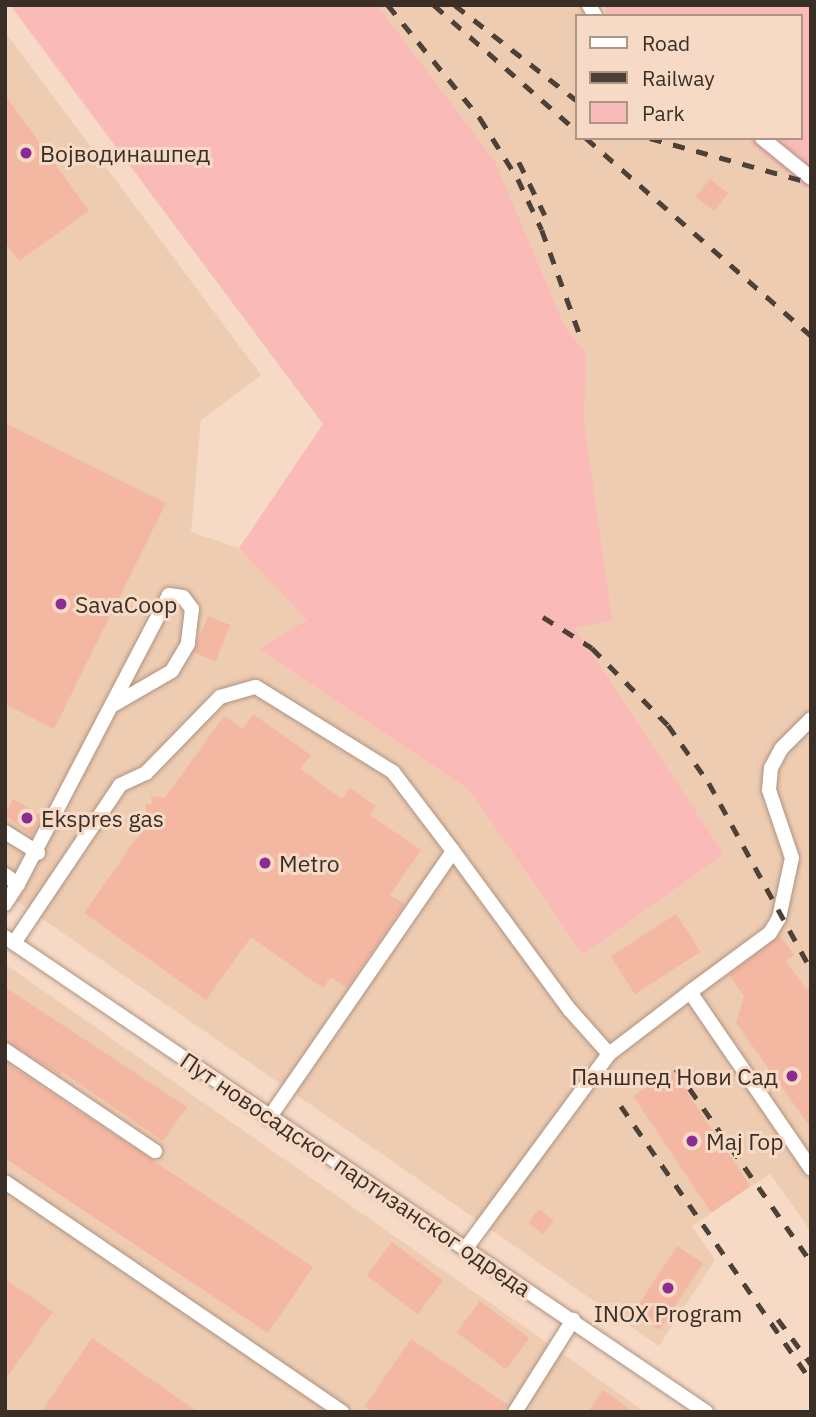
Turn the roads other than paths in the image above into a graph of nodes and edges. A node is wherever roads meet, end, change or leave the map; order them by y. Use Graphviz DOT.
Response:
graph roads {
  1 [pos="764,140"];
  2 [pos="811,178"];
  3 [pos="113,705"];
  4 [pos="811,719"];
  5 [pos="5,832"];
  6 [pos="453,850"];
  7 [pos="38,853"];
  8 [pos="5,875"];
  9 [pos="18,884"];
  10 [pos="5,904"];
  11 [pos="10,940"];
  12 [pos="690,992"];
  13 [pos="5,1050"];
  14 [pos="609,1054"];
  15 [pos="269,1118"];
  16 [pos="155,1151"];
  17 [pos="811,1169"];
  18 [pos="5,1182"];
  19 [pos="466,1248"];
  20 [pos="573,1320"];
  21 [pos="342,1412"];
  22 [pos="515,1412"];
  23 [pos="706,1412"];
  1 -- 2 [label="street"];
  3 -- 3 [label="street"];
  3 -- 7 [label="street"];
  4 -- 12 [label="street"];
  5 -- 7 [label="street"];
  6 -- 11 [label="street"];
  6 -- 14 [label="street"];
  6 -- 15 [label="street"];
  7 -- 9 [label="street"];
  8 -- 9 [label="street"];
  9 -- 10 [label="street"];
  11 -- 15 [label="street, Пут новосадског партизанског одреда"];
  12 -- 14 [label="street"];
  12 -- 17 [label="street"];
  13 -- 16 [label="street"];
  14 -- 19 [label="street"];
  15 -- 19 [label="street, Пут новосадског партизанског одреда"];
  18 -- 21 [label="street"];
  19 -- 20 [label="street, Пут новосадског партизанског одреда"];
  20 -- 22 [label="street"];
  20 -- 23 [label="street, Пут новосадског партизанског одреда"];
}
